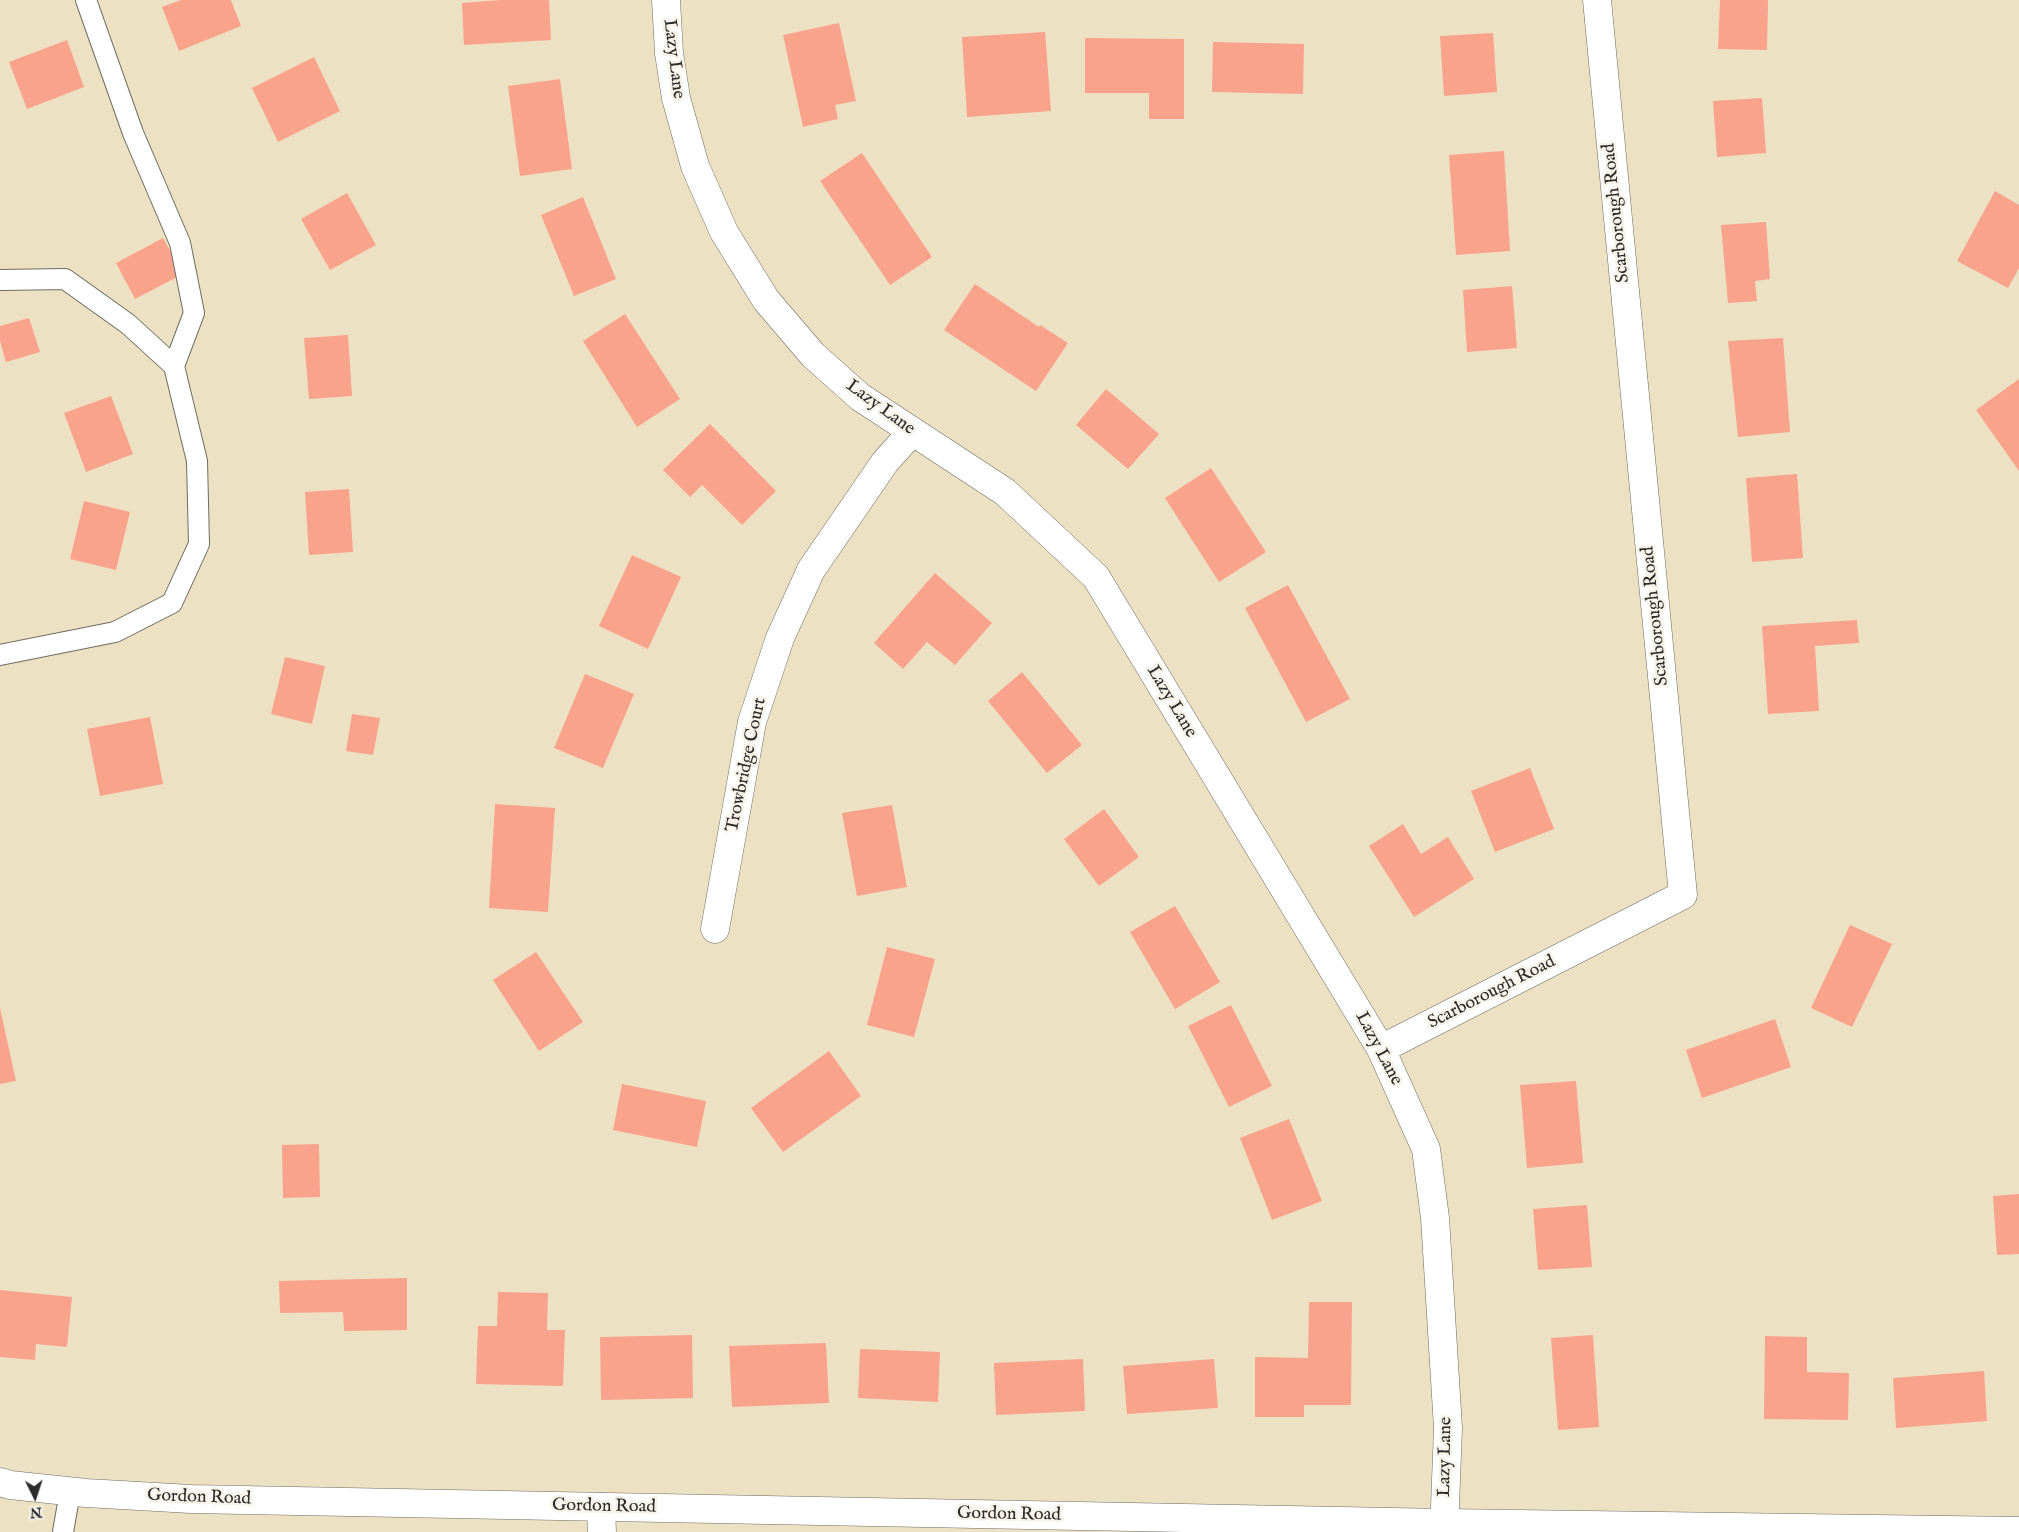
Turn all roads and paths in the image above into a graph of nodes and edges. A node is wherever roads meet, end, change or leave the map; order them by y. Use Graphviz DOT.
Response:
graph roads {
  1 [pos="86,0"];
  2 [pos="666,0"];
  3 [pos="1597,0"];
  4 [pos="0,280"];
  5 [pos="174,366"];
  6 [pos="912,432"];
  7 [pos="0,655"];
  8 [pos="716,929"];
  9 [pos="1381,1049"];
  10 [pos="0,1482"];
  11 [pos="70,1492"];
  12 [pos="602,1519"];
  13 [pos="1445,1528"];
  14 [pos="2019,1531"];
  15 [pos="63,1532"];
  1 -- 5 [label="lane"];
  2 -- 6 [label="street, Lazy Lane"];
  3 -- 9 [label="street, Scarborough Road"];
  4 -- 5 [label="lane"];
  5 -- 7 [label="lane"];
  6 -- 8 [label="street, Trowbridge Court"];
  6 -- 9 [label="street, Lazy Lane"];
  9 -- 13 [label="street, Lazy Lane"];
  10 -- 11 [label="street, Gordon Road"];
  11 -- 12 [label="street, Gordon Road"];
  11 -- 15 [label="lane"];
  12 -- 13 [label="street, Gordon Road"];
  13 -- 14 [label="street, Gordon Road"];
}
